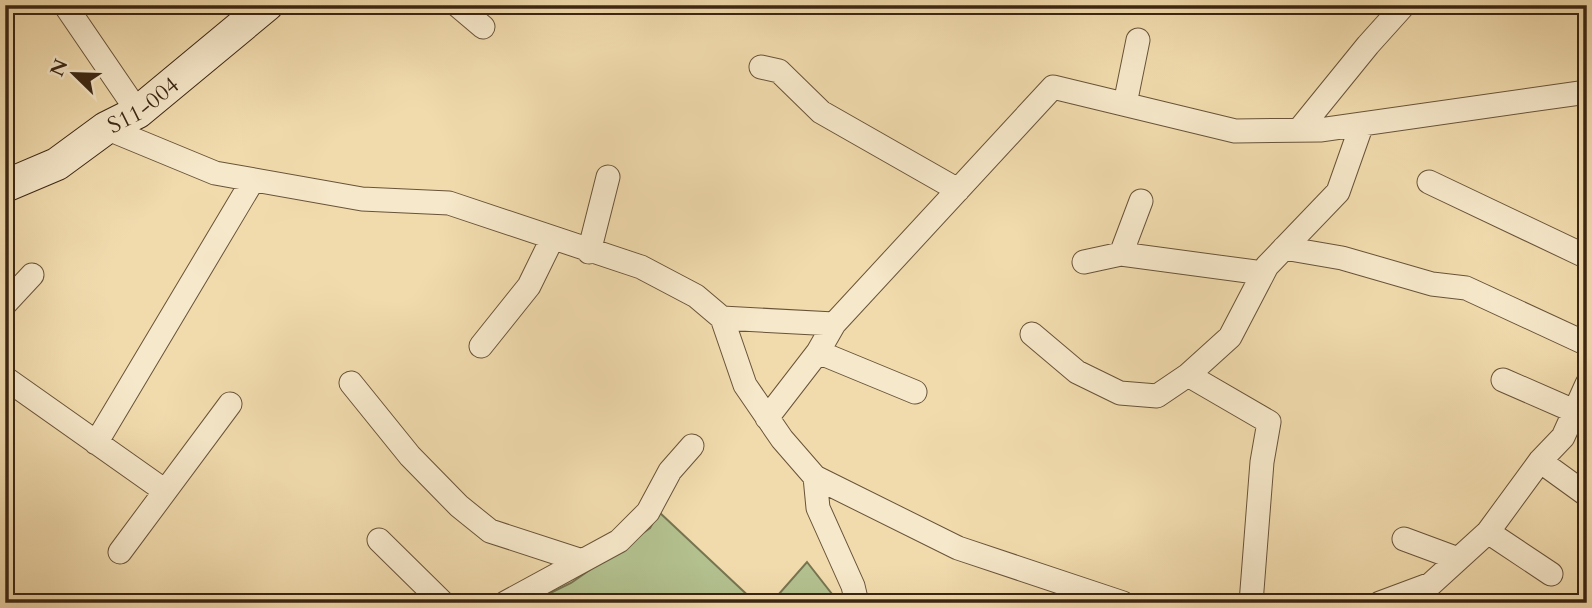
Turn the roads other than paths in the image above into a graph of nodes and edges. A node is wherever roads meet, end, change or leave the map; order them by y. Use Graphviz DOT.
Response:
graph roads {
  1 [pos="65,5"];
  2 [pos="267,5"];
  3 [pos="457,5"];
  4 [pos="1404,5"];
  5 [pos="483,27"];
  6 [pos="1138,40"];
  7 [pos="761,67"];
  8 [pos="1587,92"];
  9 [pos="1125,104"];
  10 [pos="138,112"];
  11 [pos="1362,124"];
  12 [pos="106,128"];
  13 [pos="1299,130"];
  14 [pos="608,177"];
  15 [pos="253,180"];
  16 [pos="1429,182"];
  17 [pos="5,186"];
  18 [pos="958,190"];
  19 [pos="1141,201"];
  20 [pos="552,239"];
  21 [pos="1284,248"];
  22 [pos="589,252"];
  23 [pos="1121,254"];
  24 [pos="1587,257"];
  25 [pos="1084,261"];
  26 [pos="1263,274"];
  27 [pos="32,275"];
  28 [pos="5,304"];
  29 [pos="722,317"];
  30 [pos="834,324"];
  31 [pos="1031,334"];
  32 [pos="1587,344"];
  33 [pos="481,346"];
  34 [pos="818,352"];
  35 [pos="1188,375"];
  36 [pos="5,378"];
  37 [pos="1503,380"];
  38 [pos="351,383"];
  39 [pos="1587,384"];
  40 [pos="915,392"];
  41 [pos="230,404"];
  42 [pos="1574,411"];
  43 [pos="767,418"];
  44 [pos="96,443"];
  45 [pos="692,446"];
  46 [pos="1540,461"];
  47 [pos="815,477"];
  48 [pos="165,491"];
  49 [pos="1587,495"];
  50 [pos="1488,532"];
  51 [pos="1404,539"];
  52 [pos="379,540"];
  53 [pos="120,552"];
  54 [pos="1458,559"];
  55 [pos="582,561"];
  56 [pos="1551,574"];
  57 [pos="443,603"];
  58 [pos="505,603"];
  59 [pos="857,603"];
  60 [pos="1123,603"];
  61 [pos="1251,603"];
  62 [pos="1380,603"];
  1 -- 10 [label="street"];
  2 -- 10 [label="street, S11-004"];
  3 -- 5 [label="street"];
  4 -- 13 [label="street"];
  6 -- 9 [label="street"];
  7 -- 18 [label="street"];
  8 -- 11 [label="street"];
  9 -- 13 [label="street"];
  9 -- 18 [label="street"];
  10 -- 12 [label="street, S11-004"];
  11 -- 13 [label="street"];
  11 -- 21 [label="street"];
  12 -- 15 [label="street"];
  12 -- 17 [label="street, S11-004"];
  14 -- 22 [label="street"];
  15 -- 20 [label="street"];
  15 -- 44 [label="street"];
  16 -- 24 [label="street"];
  18 -- 30 [label="street"];
  19 -- 23 [label="street"];
  20 -- 22 [label="street"];
  20 -- 33 [label="street"];
  21 -- 26 [label="street"];
  21 -- 32 [label="street"];
  22 -- 29 [label="street"];
  23 -- 25 [label="street"];
  23 -- 26 [label="street"];
  26 -- 35 [label="street"];
  27 -- 28 [label="street"];
  29 -- 30 [label="street"];
  29 -- 43 [label="street"];
  30 -- 34 [label="street"];
  31 -- 35 [label="street"];
  34 -- 40 [label="street"];
  34 -- 43 [label="street"];
  35 -- 61 [label="street"];
  36 -- 44 [label="street"];
  37 -- 42 [label="street"];
  38 -- 55 [label="street"];
  39 -- 42 [label="street"];
  41 -- 48 [label="street"];
  42 -- 46 [label="street"];
  43 -- 47 [label="street"];
  44 -- 48 [label="street"];
  45 -- 55 [label="street"];
  46 -- 49 [label="street"];
  46 -- 50 [label="street"];
  47 -- 59 [label="street"];
  47 -- 60 [label="street"];
  48 -- 53 [label="street"];
  50 -- 54 [label="street"];
  50 -- 56 [label="street"];
  51 -- 54 [label="street"];
  52 -- 57 [label="street"];
  54 -- 62 [label="street"];
  55 -- 58 [label="street"];
}
